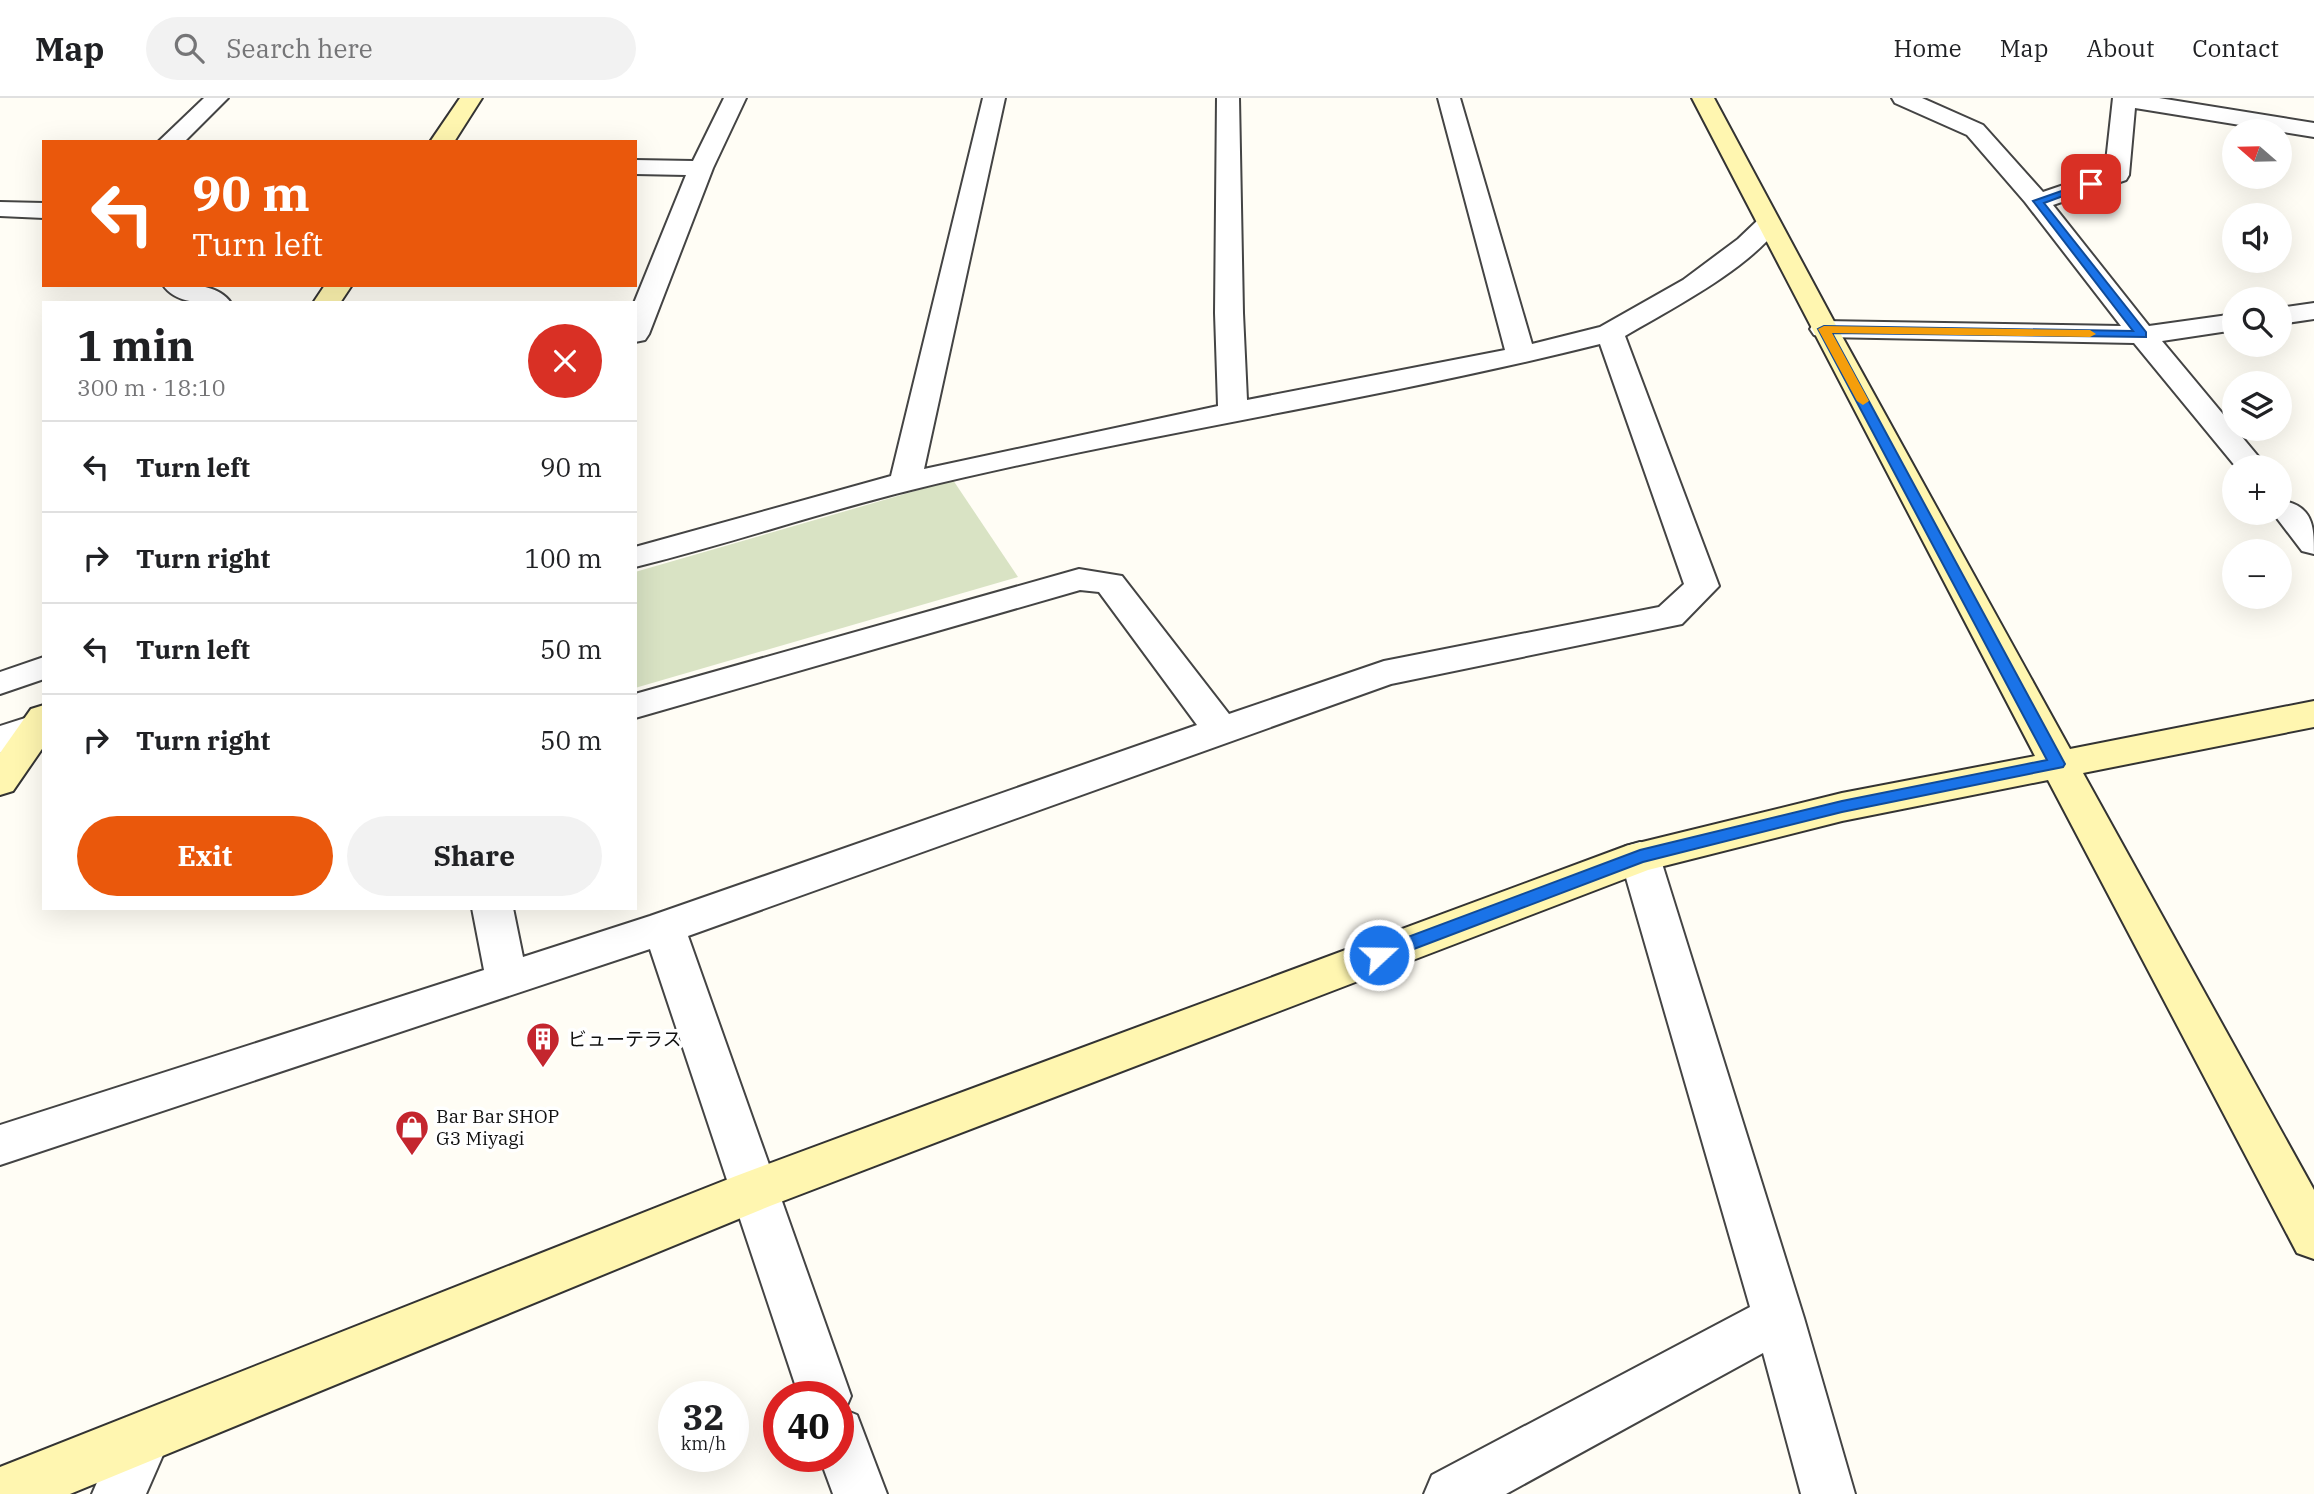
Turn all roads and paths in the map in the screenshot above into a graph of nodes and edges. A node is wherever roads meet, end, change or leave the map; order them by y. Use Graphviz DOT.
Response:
graph roads {
  1 [pos="217,98"];
  2 [pos="471,98"];
  3 [pos="735,98"];
  4 [pos="994,98"];
  5 [pos="1228,98"];
  6 [pos="1449,98"];
  7 [pos="1703,98"];
  8 [pos="1903,98"];
  9 [pos="2124,99"];
  10 [pos="2314,131"];
  11 [pos="172,140"];
  12 [pos="443,140"];
  13 [pos="637,167"];
  14 [pos="701,168"];
  15 [pos="2038,201"];
  16 [pos="0,209"];
  17 [pos="42,211"];
  18 [pos="1768,224"];
  19 [pos="181,287"];
  20 [pos="213,301"];
  21 [pos="2314,311"];
  22 [pos="2292,314"];
  23 [pos="2222,324"];
  24 [pos="637,329"];
  25 [pos="1824,329"];
  26 [pos="1610,333"];
  27 [pos="2142,335"];
  28 [pos="1521,355"];
  29 [pos="1233,412"];
  30 [pos="2242,455"];
  31 [pos="905,482"];
  32 [pos="2294,507"];
  33 [pos="2314,544"];
  34 [pos="637,556"];
  35 [pos="42,668"];
  36 [pos="0,684"];
  37 [pos="637,705"];
  38 [pos="2314,714"];
  39 [pos="42,723"];
  40 [pos="1222,732"];
  41 [pos="0,740"];
  42 [pos="2057,764"];
  43 [pos="0,781"];
  44 [pos="1640,857"];
  45 [pos="492,910"];
  46 [pos="664,928"];
  47 [pos="507,979"];
  48 [pos="0,1145"];
  49 [pos="753,1191"];
  50 [pos="2314,1237"];
  51 [pos="1779,1318"];
  52 [pos="820,1381"];
  53 [pos="143,1438"];
  54 [pos="852,1472"];
  55 [pos="0,1493"];
  56 [pos="119,1494"];
  57 [pos="860,1494"];
  58 [pos="1451,1494"];
  59 [pos="1828,1494"];
  1 -- 11 [label="street"];
  2 -- 12 [label="street"];
  3 -- 14 [label="street"];
  4 -- 31 [label="street"];
  5 -- 29 [label="street"];
  6 -- 28 [label="street"];
  7 -- 18 [label="street"];
  8 -- 15 [label="street"];
  9 -- 10 [label="street"];
  9 -- 15 [label="street"];
  13 -- 14 [label="street"];
  14 -- 24 [label="street"];
  15 -- 27 [label="street"];
  16 -- 17 [label="street"];
  18 -- 25 [label="street"];
  18 -- 26 [label="street"];
  19 -- 20 [label="street"];
  21 -- 22 [label="street"];
  23 -- 27 [label="street"];
  25 -- 27 [label="street"];
  25 -- 42 [label="street"];
  26 -- 28 [label="street"];
  26 -- 40 [label="street"];
  27 -- 30 [label="street"];
  28 -- 29 [label="street"];
  29 -- 31 [label="street"];
  31 -- 34 [label="street"];
  32 -- 33 [label="street"];
  35 -- 36 [label="lane"];
  37 -- 40 [label="street"];
  38 -- 42 [label="street"];
  39 -- 41 [label="street"];
  39 -- 43 [label="street"];
  40 -- 46 [label="street"];
  42 -- 44 [label="street"];
  42 -- 50 [label="street"];
  44 -- 49 [label="street"];
  44 -- 51 [label="street"];
  45 -- 47 [label="street"];
  46 -- 47 [label="street"];
  46 -- 49 [label="street"];
  47 -- 48 [label="street"];
  49 -- 52 [label="street"];
  49 -- 53 [label="street"];
  51 -- 58 [label="street"];
  51 -- 59 [label="street"];
  53 -- 55 [label="street"];
  53 -- 56 [label="street"];
  54 -- 57 [label="street"];
}
